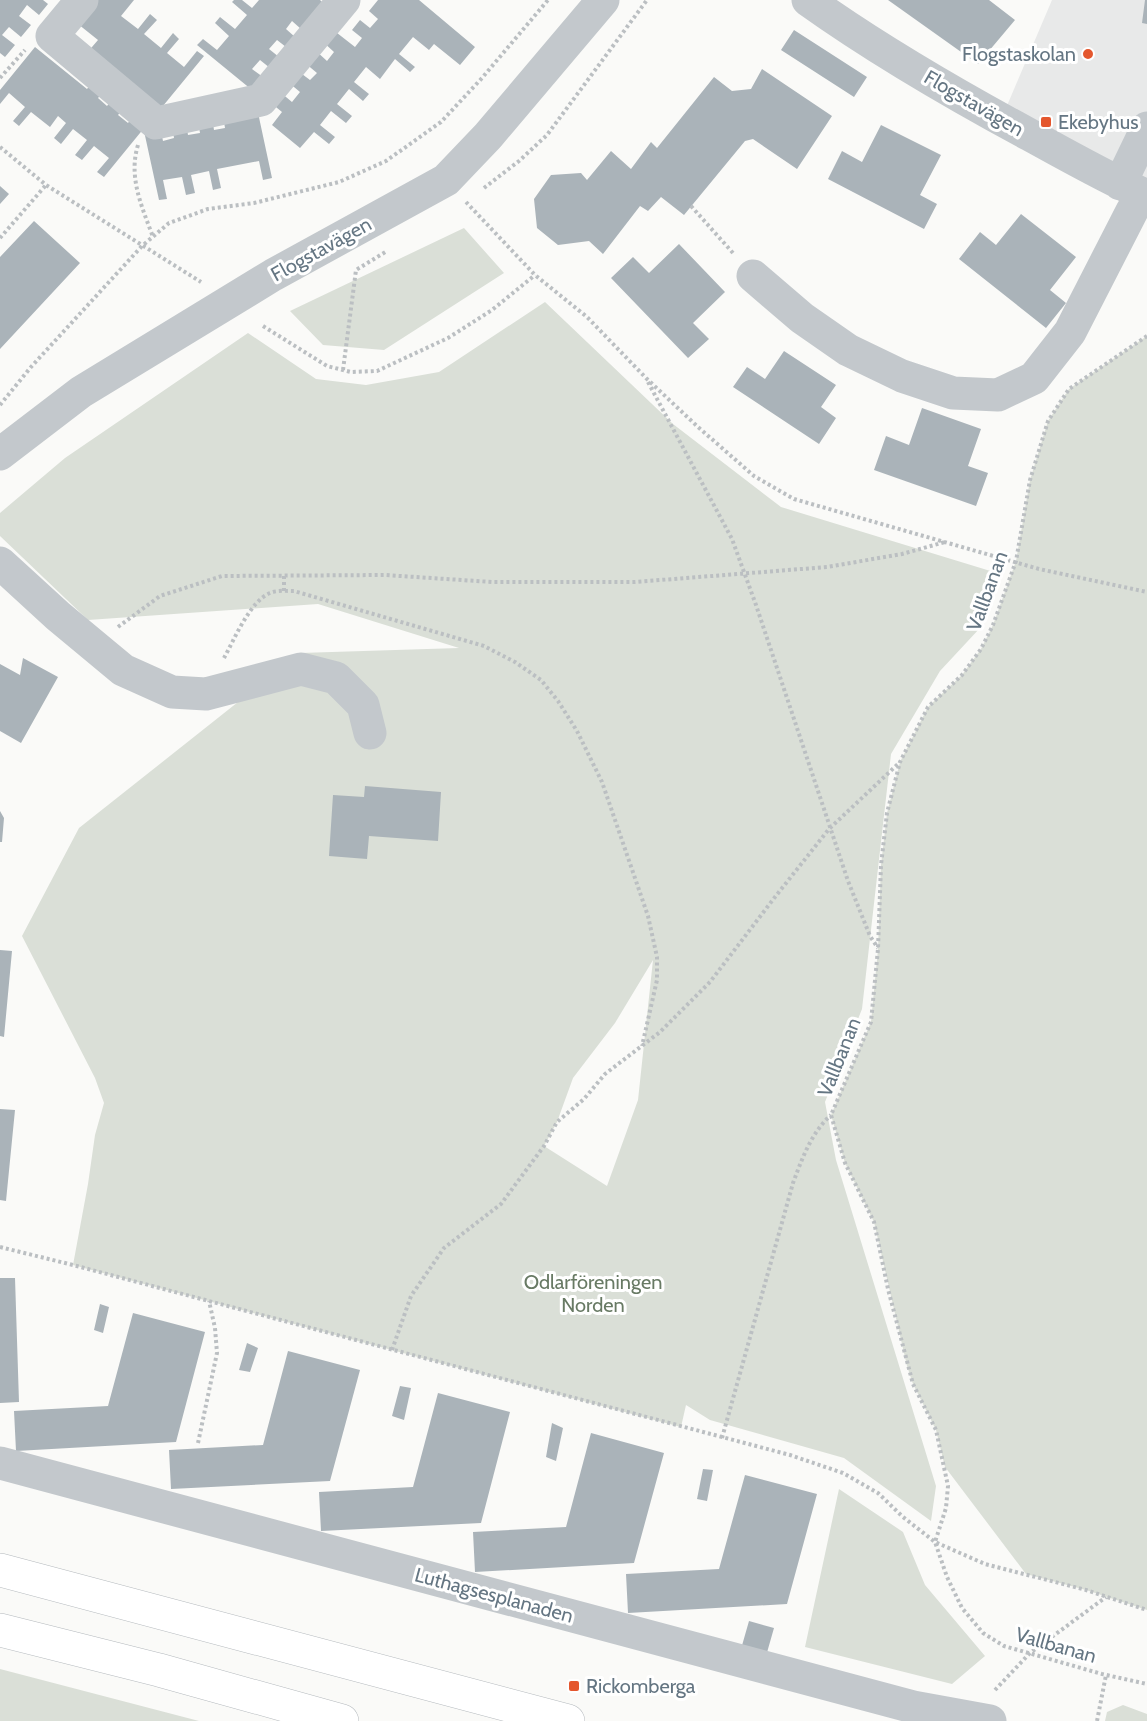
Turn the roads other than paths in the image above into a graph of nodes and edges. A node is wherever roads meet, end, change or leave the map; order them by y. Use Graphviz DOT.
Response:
graph roads {
  1 [pos="82,0"];
  2 [pos="603,0"];
  3 [pos="808,0"];
  4 [pos="338,2"];
  5 [pos="1147,128"];
  6 [pos="1133,197"];
  7 [pos="753,276"];
  8 [pos="0,454"];
  9 [pos="0,563"];
  10 [pos="370,733"];
  11 [pos="0,1462"];
  12 [pos="0,1551"];
  13 [pos="0,1570"];
  14 [pos="216,1626"];
  15 [pos="0,1630"];
  16 [pos="980,1719"];
  17 [pos="342,1721"];
  18 [pos="568,1721"];
  1 -- 4 [label="street"];
  2 -- 8 [label="street, Flogstavägen"];
  3 -- 6 [label="street, Flogstavägen"];
  5 -- 6 [label="street"];
  6 -- 7 [label="street"];
  9 -- 10 [label="street"];
  11 -- 16 [label="street, Luthagsesplanaden"];
  12 -- 14 [label="main road"];
  13 -- 14 [label="main road"];
  14 -- 18 [label="main road"];
  15 -- 17 [label="main road"];
}
